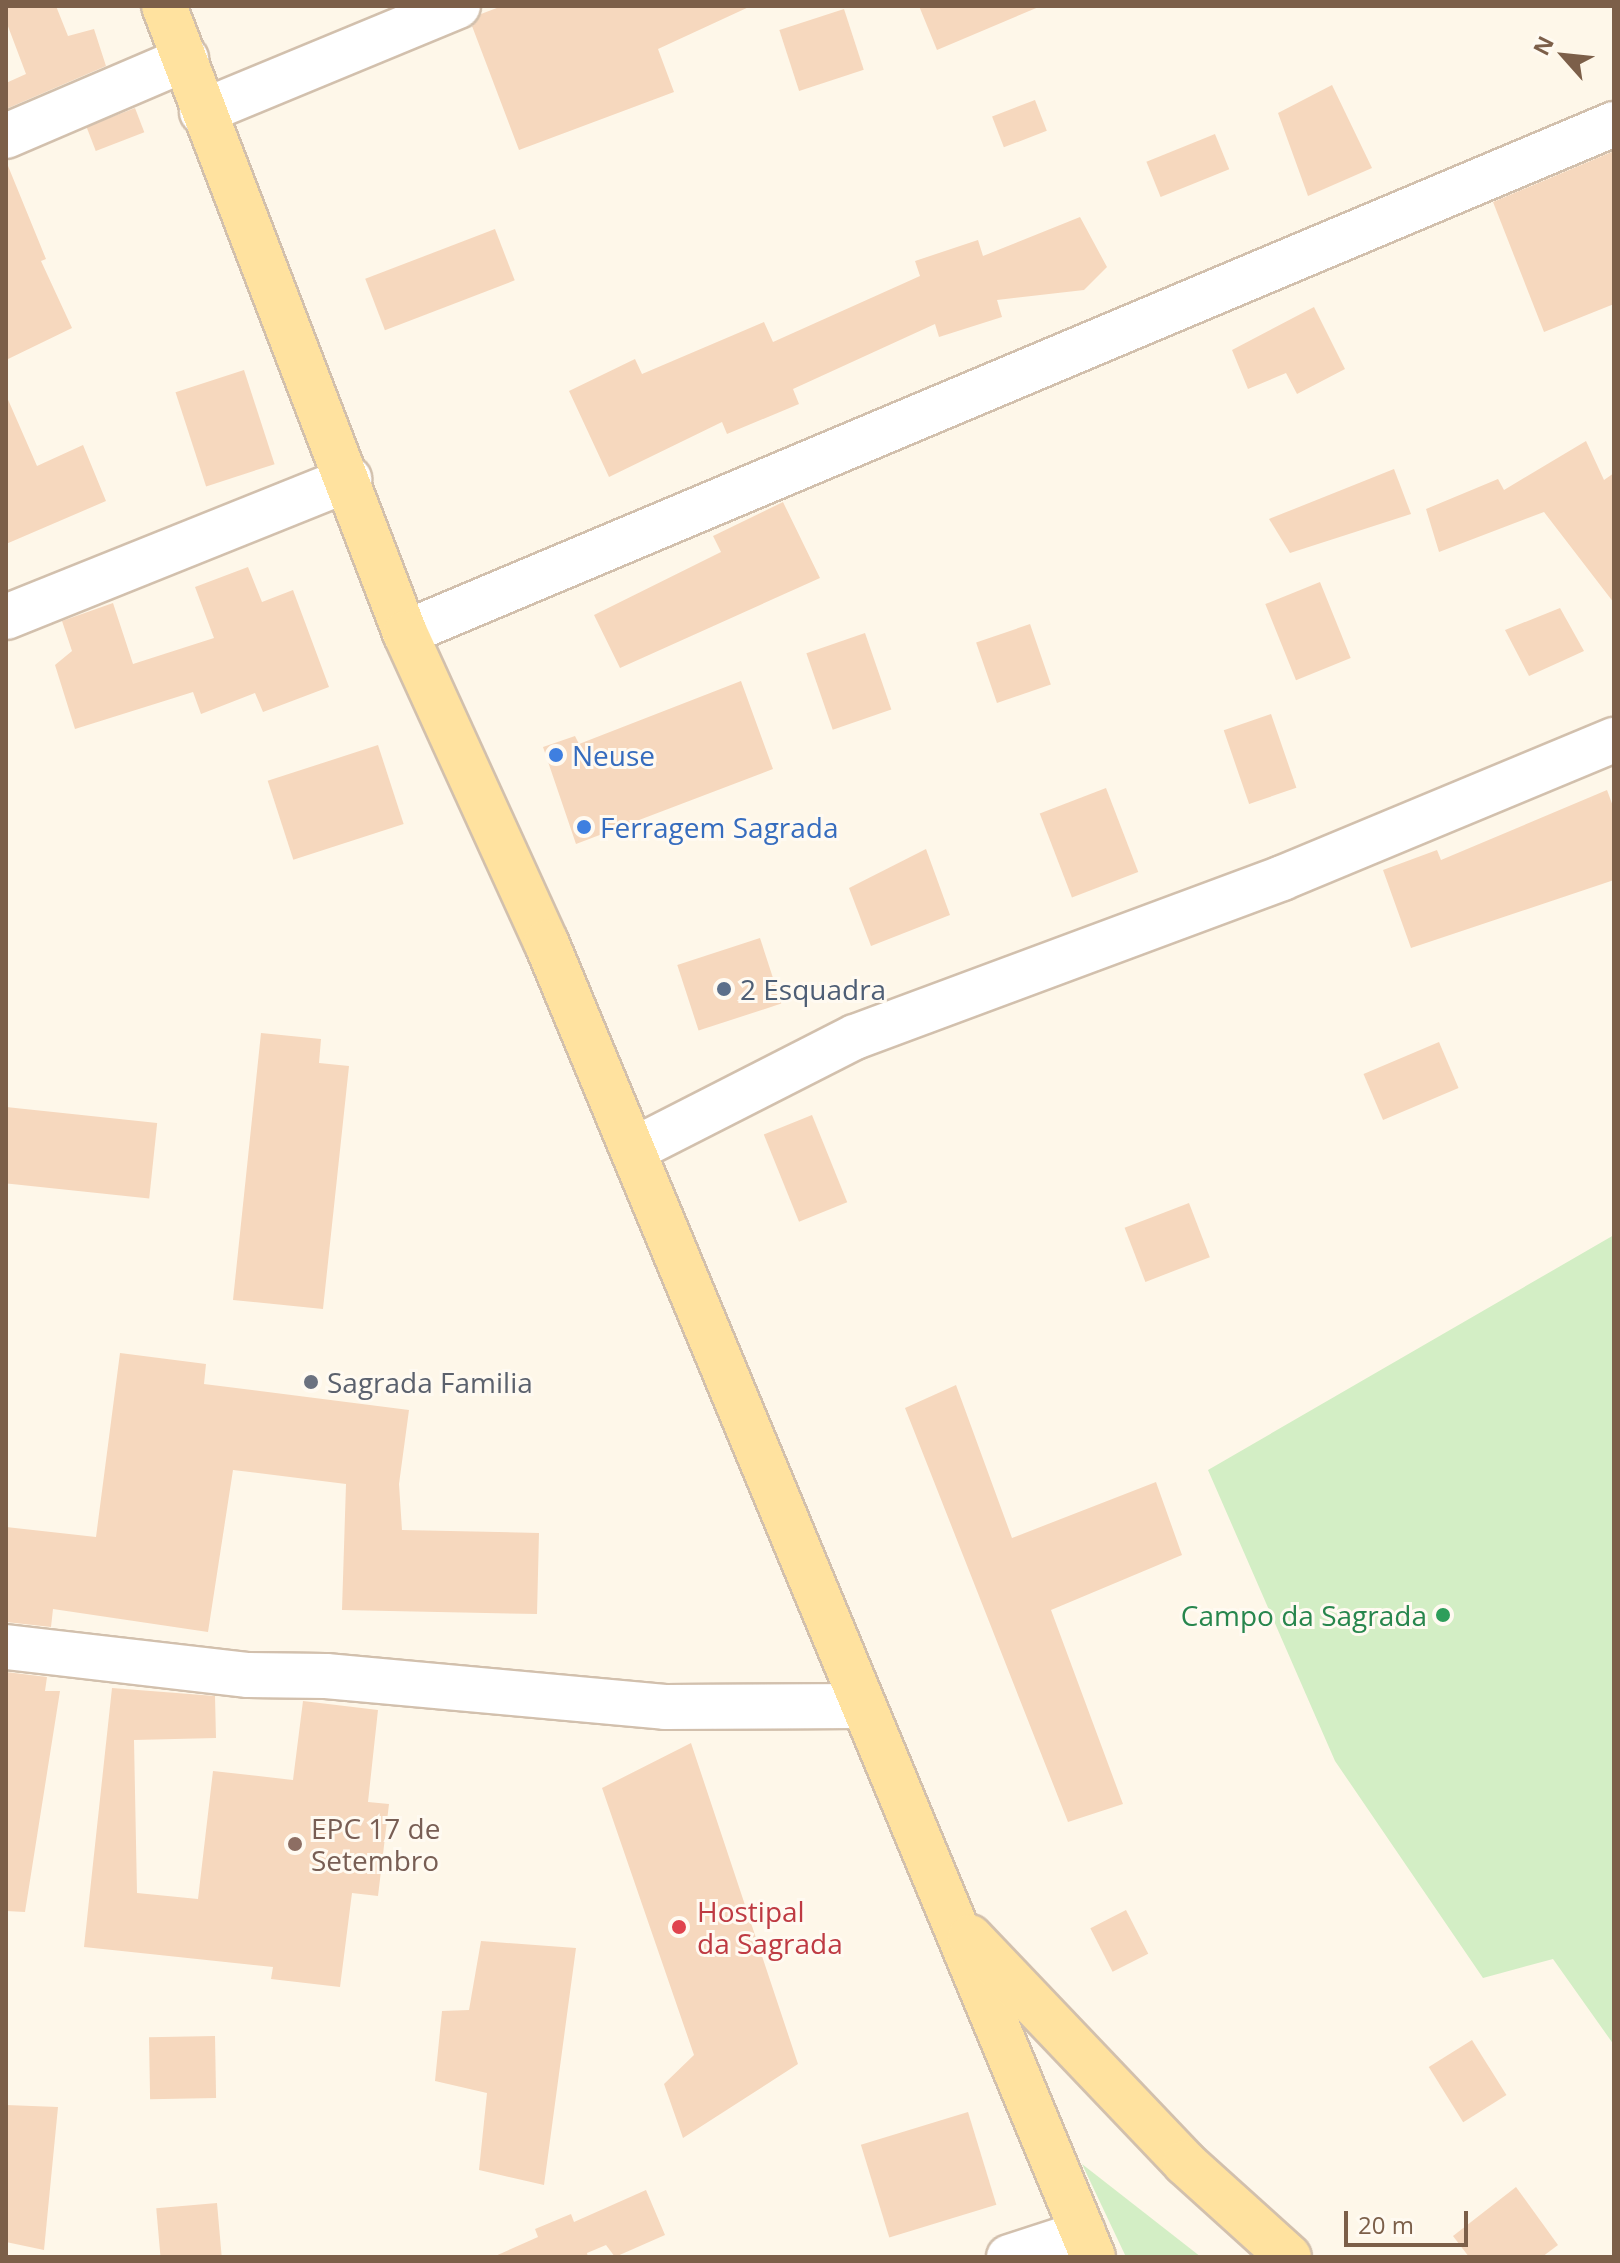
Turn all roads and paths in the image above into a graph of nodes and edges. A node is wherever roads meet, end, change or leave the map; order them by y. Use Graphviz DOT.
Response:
graph roads {
  1 [pos="164,6"];
  2 [pos="458,6"];
  3 [pos="186,59"];
  4 [pos="202,112"];
  5 [pos="1614,124"];
  6 [pos="6,136"];
  7 [pos="349,479"];
  8 [pos="6,617"];
  9 [pos="405,633"];
  10 [pos="1614,740"];
  11 [pos="633,1150"];
  12 [pos="6,1647"];
  13 [pos="862,1706"];
  14 [pos="955,1921"];
  15 [pos="1088,2245"];
  16 [pos="1009,2257"];
  17 [pos="1289,2257"];
  1 -- 3 [label="main road"];
  2 -- 4 [label="street"];
  3 -- 4 [label="main road"];
  3 -- 6 [label="street"];
  4 -- 7 [label="main road"];
  5 -- 9 [label="street"];
  7 -- 8 [label="street"];
  7 -- 9 [label="main road"];
  9 -- 11 [label="main road"];
  10 -- 11 [label="street"];
  11 -- 13 [label="main road"];
  12 -- 13 [label="street"];
  13 -- 14 [label="main road"];
  14 -- 15 [label="main road"];
  14 -- 17 [label="main road"];
  15 -- 16 [label="street"];
}
